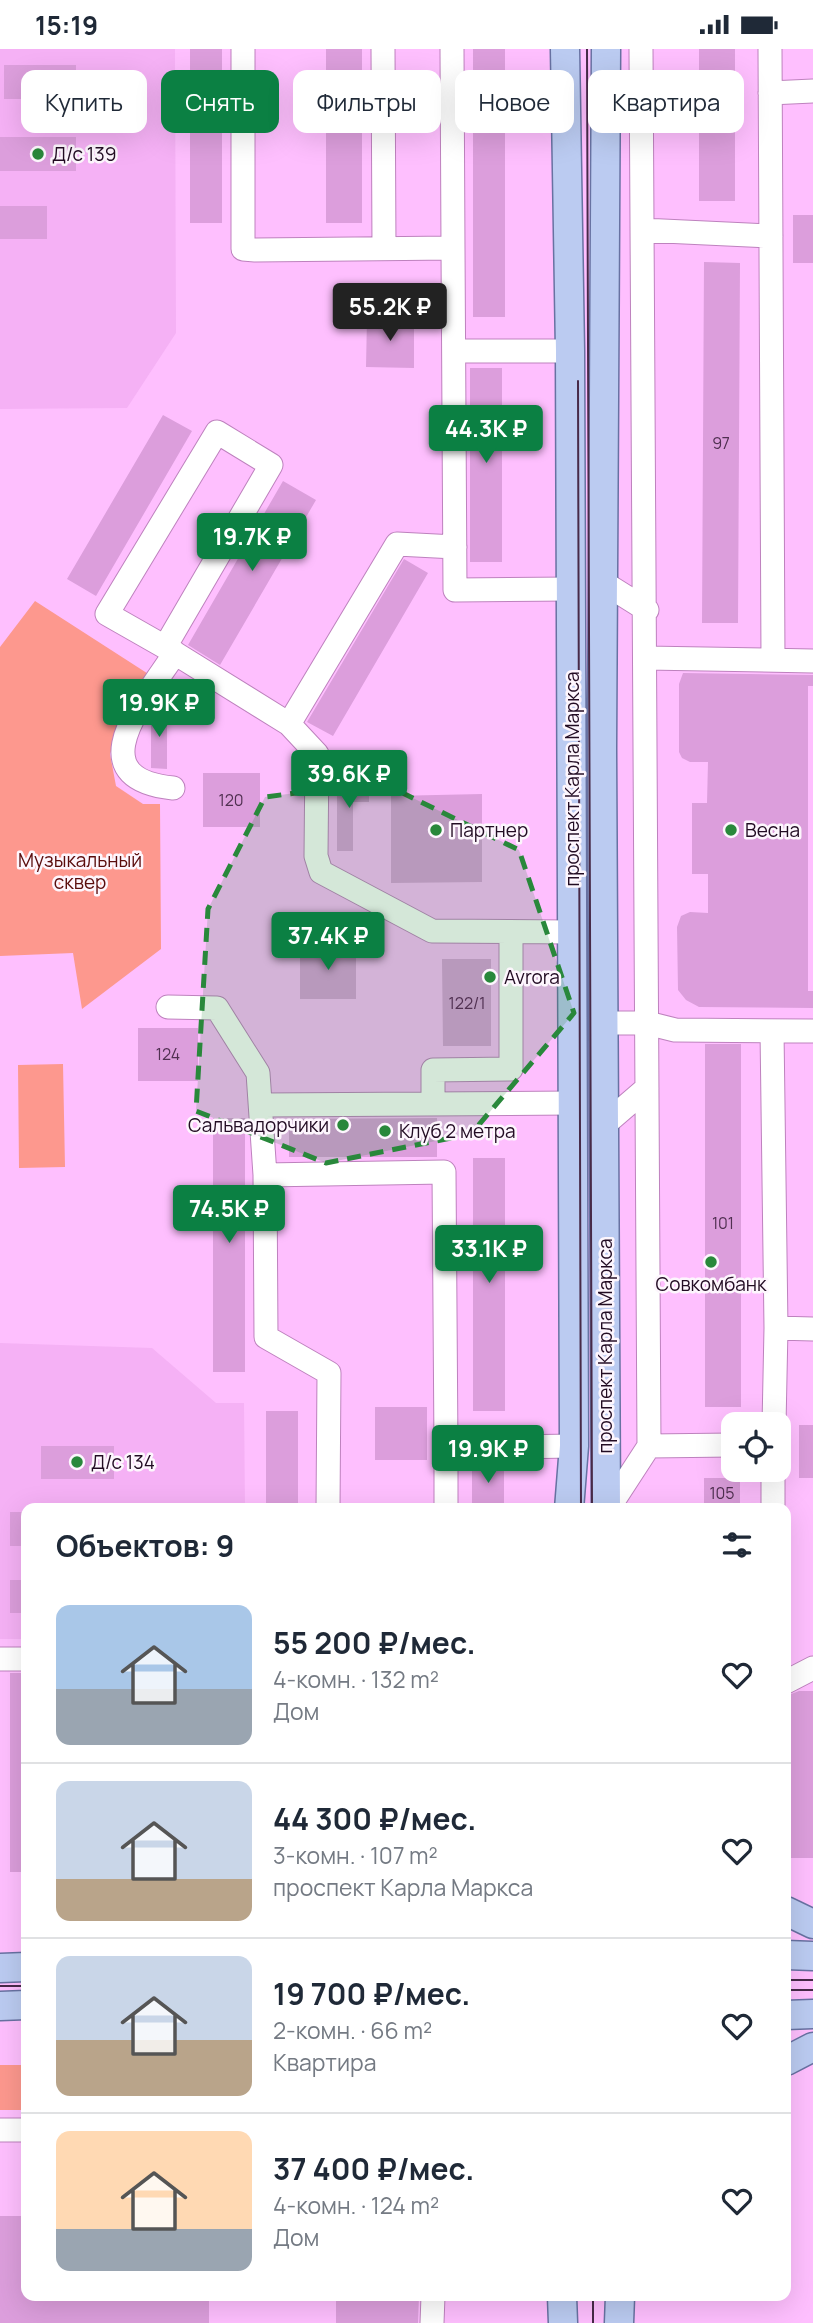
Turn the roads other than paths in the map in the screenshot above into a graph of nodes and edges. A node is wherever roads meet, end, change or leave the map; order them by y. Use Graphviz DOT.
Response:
graph roads {
  1 [pos="243,49"];
  2 [pos="383,49"];
  3 [pos="452,49"];
  4 [pos="565,49"];
  5 [pos="606,49"];
  6 [pos="641,49"];
  7 [pos="770,49"];
  8 [pos="813,91"];
  9 [pos="770,93"];
  10 [pos="642,230"];
  11 [pos="771,236"];
  12 [pos="384,248"];
  13 [pos="453,248"];
  14 [pos="454,351"];
  15 [pos="570,351"];
  16 [pos="455,547"];
  17 [pos="604,583"];
  18 [pos="571,589"];
  19 [pos="647,610"];
  20 [pos="170,650"];
  21 [pos="646,657"];
  22 [pos="773,660"];
  23 [pos="813,661"];
  24 [pos="289,724"];
  25 [pos="173,788"];
  26 [pos="572,932"];
  27 [pos="507,933"];
  28 [pos="168,1007"];
  29 [pos="604,1023"];
  30 [pos="647,1023"];
  31 [pos="772,1031"];
  32 [pos="813,1031"];
  33 [pos="647,1088"];
  34 [pos="573,1103"];
  35 [pos="433,1104"];
  36 [pos="262,1105"];
  37 [pos="604,1125"];
  38 [pos="265,1175"];
  39 [pos="776,1328"];
  40 [pos="813,1329"];
  41 [pos="774,1412"];
  42 [pos="721,1445"];
  43 [pos="574,1446"];
  44 [pos="649,1446"];
  45 [pos="446,1448"];
  46 [pos="773,1482"];
  47 [pos="328,1503"];
  48 [pos="446,1503"];
  49 [pos="569,1503"];
  50 [pos="607,1503"];
  51 [pos="611,1503"];
  52 [pos="773,1503"];
  53 [pos="0,1659"];
  54 [pos="21,1659"];
  55 [pos="813,1668"];
  56 [pos="791,1679"];
  57 [pos="791,1913"];
  58 [pos="813,1924"];
  59 [pos="791,1955"];
  60 [pos="813,1956"];
  61 [pos="21,1967"];
  62 [pos="0,1968"];
  63 [pos="21,2005"];
  64 [pos="0,2006"];
  65 [pos="813,2014"];
  66 [pos="791,2015"];
  67 [pos="813,2047"];
  68 [pos="791,2058"];
  69 [pos="0,2130"];
  70 [pos="21,2130"];
  71 [pos="433,2301"];
  72 [pos="562,2301"];
  73 [pos="620,2301"];
  74 [pos="432,2323"];
  75 [pos="563,2323"];
  76 [pos="619,2323"];
  1 -- 12 [label="lane"];
  2 -- 12 [label="lane"];
  3 -- 13 [label="lane"];
  4 -- 15 [label="main road, проспект Карла Маркса"];
  5 -- 17 [label="main road, проспект Карла Маркса"];
  6 -- 10 [label="lane"];
  7 -- 9 [label="lane"];
  8 -- 9 [label="lane"];
  9 -- 11 [label="lane"];
  10 -- 11 [label="lane"];
  10 -- 19 [label="lane"];
  11 -- 22 [label="lane"];
  12 -- 13 [label="lane"];
  13 -- 14 [label="lane"];
  14 -- 15 [label="lane"];
  14 -- 16 [label="lane"];
  15 -- 18 [label="main road, проспект Карла Маркса"];
  16 -- 18 [label="lane"];
  16 -- 24 [label="lane"];
  17 -- 19 [label="lane"];
  17 -- 29 [label="main road, проспект Карла Маркса"];
  18 -- 26 [label="main road, проспект Карла Маркса"];
  19 -- 21 [label="lane"];
  20 -- 20 [label="lane"];
  20 -- 24 [label="lane"];
  20 -- 25 [label="lane"];
  21 -- 22 [label="lane"];
  21 -- 30 [label="lane"];
  22 -- 23 [label="lane"];
  24 -- 27 [label="lane"];
  26 -- 27 [label="lane"];
  26 -- 34 [label="main road, проспект Карла Маркса"];
  27 -- 35 [label="lane"];
  28 -- 36 [label="lane"];
  29 -- 30 [label="lane"];
  29 -- 37 [label="main road, проспект Карла Маркса"];
  30 -- 31 [label="lane"];
  30 -- 33 [label="lane"];
  31 -- 32 [label="lane"];
  31 -- 39 [label="lane"];
  33 -- 37 [label="lane"];
  33 -- 44 [label="lane"];
  34 -- 35 [label="lane"];
  34 -- 43 [label="main road, проспект Карла Маркса"];
  35 -- 36 [label="lane"];
  36 -- 38 [label="lane"];
  37 -- 50 [label="main road, проспект Карла Маркса"];
  38 -- 45 [label="lane"];
  38 -- 47 [label="lane"];
  39 -- 40 [label="lane"];
  39 -- 41 [label="lane"];
  42 -- 44 [label="lane"];
  43 -- 45 [label="lane"];
  43 -- 49 [label="main road, проспект Карла Маркса"];
  44 -- 51 [label="lane"];
  45 -- 48 [label="lane"];
  46 -- 52 [label="lane"];
  53 -- 54 [label="lane"];
  55 -- 56 [label="lane"];
  57 -- 58 [label="main road"];
  59 -- 60 [label="main road"];
  61 -- 62 [label="main road"];
  63 -- 64 [label="main road"];
  65 -- 66 [label="main road"];
  67 -- 68 [label="main road"];
  69 -- 70 [label="lane"];
  71 -- 74 [label="lane"];
  72 -- 75 [label="main road"];
  73 -- 76 [label="main road"];
}
